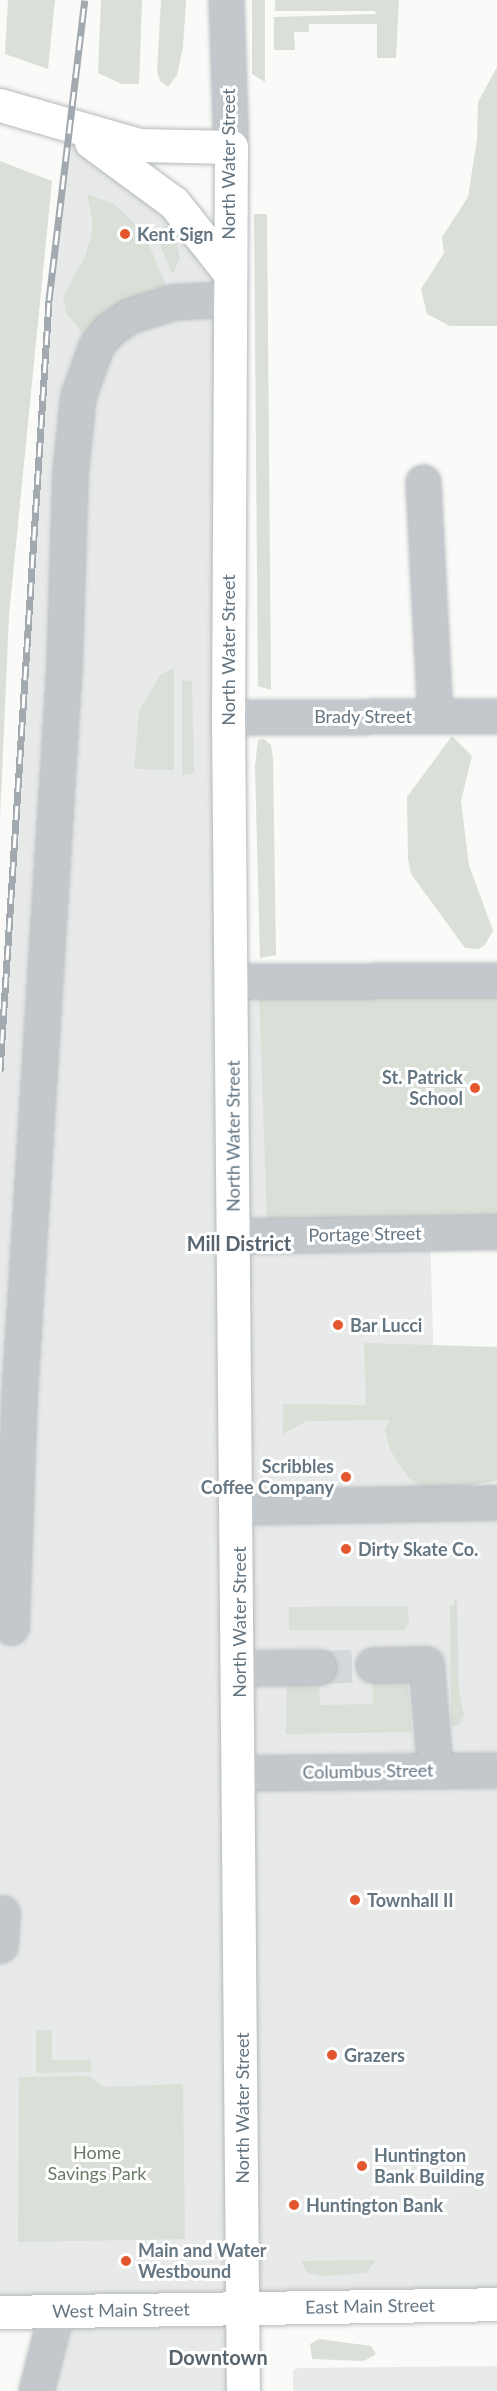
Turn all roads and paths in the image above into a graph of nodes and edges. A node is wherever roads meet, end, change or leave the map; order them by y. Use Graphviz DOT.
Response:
graph roads {
  1 [pos="226,0"];
  2 [pos="0,105"];
  3 [pos="59,124"];
  4 [pos="231,147"];
  5 [pos="228,285"];
  6 [pos="423,482"];
  7 [pos="435,716"];
  8 [pos="497,716"];
  9 [pos="228,717"];
  10 [pos="497,980"];
  11 [pos="232,981"];
  12 [pos="497,1232"];
  13 [pos="233,1236"];
  14 [pos="497,1502"];
  15 [pos="238,1507"];
  16 [pos="11,1627"];
  17 [pos="373,1665"];
  18 [pos="319,1667"];
  19 [pos="239,1668"];
  20 [pos="435,1770"];
  21 [pos="497,1770"];
  22 [pos="239,1773"];
  23 [pos="2,1913"];
  24 [pos="0,1946"];
  25 [pos="497,2304"];
  26 [pos="243,2308"];
  27 [pos="0,2312"];
  28 [pos="56,2312"];
  29 [pos="36,2391"];
  30 [pos="243,2391"];
  1 -- 4 [label="street, North Water Street"];
  2 -- 3 [label="main road"];
  3 -- 4 [label="main road"];
  3 -- 5 [label="main road"];
  4 -- 5 [label="main road, North Water Street"];
  5 -- 9 [label="main road, North Water Street"];
  5 -- 16 [label="street"];
  6 -- 7 [label="street"];
  7 -- 8 [label="street, Brady Street"];
  7 -- 9 [label="street, Brady Street"];
  9 -- 11 [label="main road, North Water Street"];
  10 -- 11 [label="street"];
  11 -- 13 [label="main road, North Water Street"];
  12 -- 13 [label="street, Portage Street"];
  13 -- 15 [label="main road, North Water Street"];
  14 -- 15 [label="street"];
  15 -- 19 [label="main road, North Water Street"];
  17 -- 20 [label="street"];
  18 -- 19 [label="street"];
  19 -- 22 [label="main road, North Water Street"];
  20 -- 21 [label="street, Columbus Street"];
  20 -- 22 [label="street, Columbus Street"];
  22 -- 26 [label="main road, North Water Street"];
  23 -- 24 [label="street"];
  25 -- 26 [label="main road, East Main Street"];
  26 -- 28 [label="main road, West Main Street"];
  26 -- 30 [label="main road, North Water Street"];
  27 -- 28 [label="main road, West Main Street"];
  28 -- 29 [label="street"];
}
